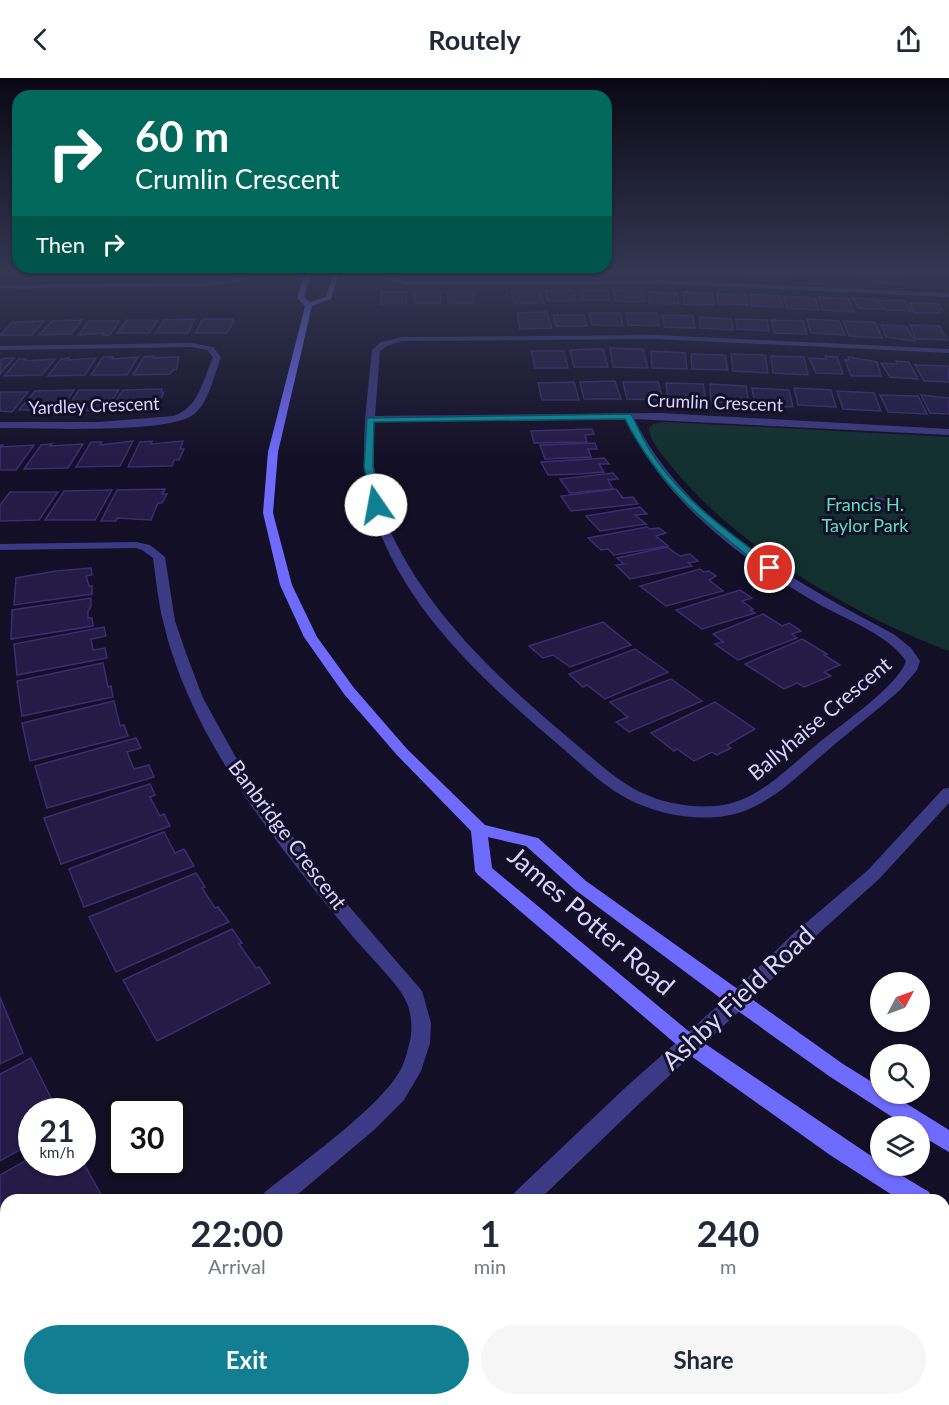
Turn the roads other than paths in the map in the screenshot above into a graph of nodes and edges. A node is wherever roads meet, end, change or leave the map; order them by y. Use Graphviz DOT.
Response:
graph roads {
  1 [pos="302,335"];
  2 [pos="0,348"];
  3 [pos="949,351"];
  4 [pos="628,416"];
  5 [pos="370,419"];
  6 [pos="0,425"];
  7 [pos="949,432"];
  8 [pos="0,547"];
  9 [pos="949,793"];
  10 [pos="480,829"];
  11 [pos="738,1000"];
  12 [pos="691,1045"];
  13 [pos="949,1142"];
  14 [pos="280,1194"];
  15 [pos="529,1194"];
  16 [pos="911,1194"];
  1 -- 10 [label="main road"];
  2 -- 6 [label="street, Yardley Crescent"];
  3 -- 5 [label="street"];
  4 -- 5 [label="street, Crumlin Crescent"];
  4 -- 5 [label="street, Ballyhaise Crescent"];
  4 -- 7 [label="street, Crumlin Crescent"];
  8 -- 14 [label="street, Banbridge Crescent"];
  9 -- 11 [label="street, Ashby Field Road"];
  10 -- 11 [label="main road, James Potter Road"];
  10 -- 12 [label="main road, James Potter Road"];
  11 -- 12 [label="street, Ashby Field Road"];
  11 -- 13 [label="main road, James Potter Road"];
  12 -- 15 [label="street, Ashby Field Road"];
  12 -- 16 [label="main road, James Potter Road"];
}
